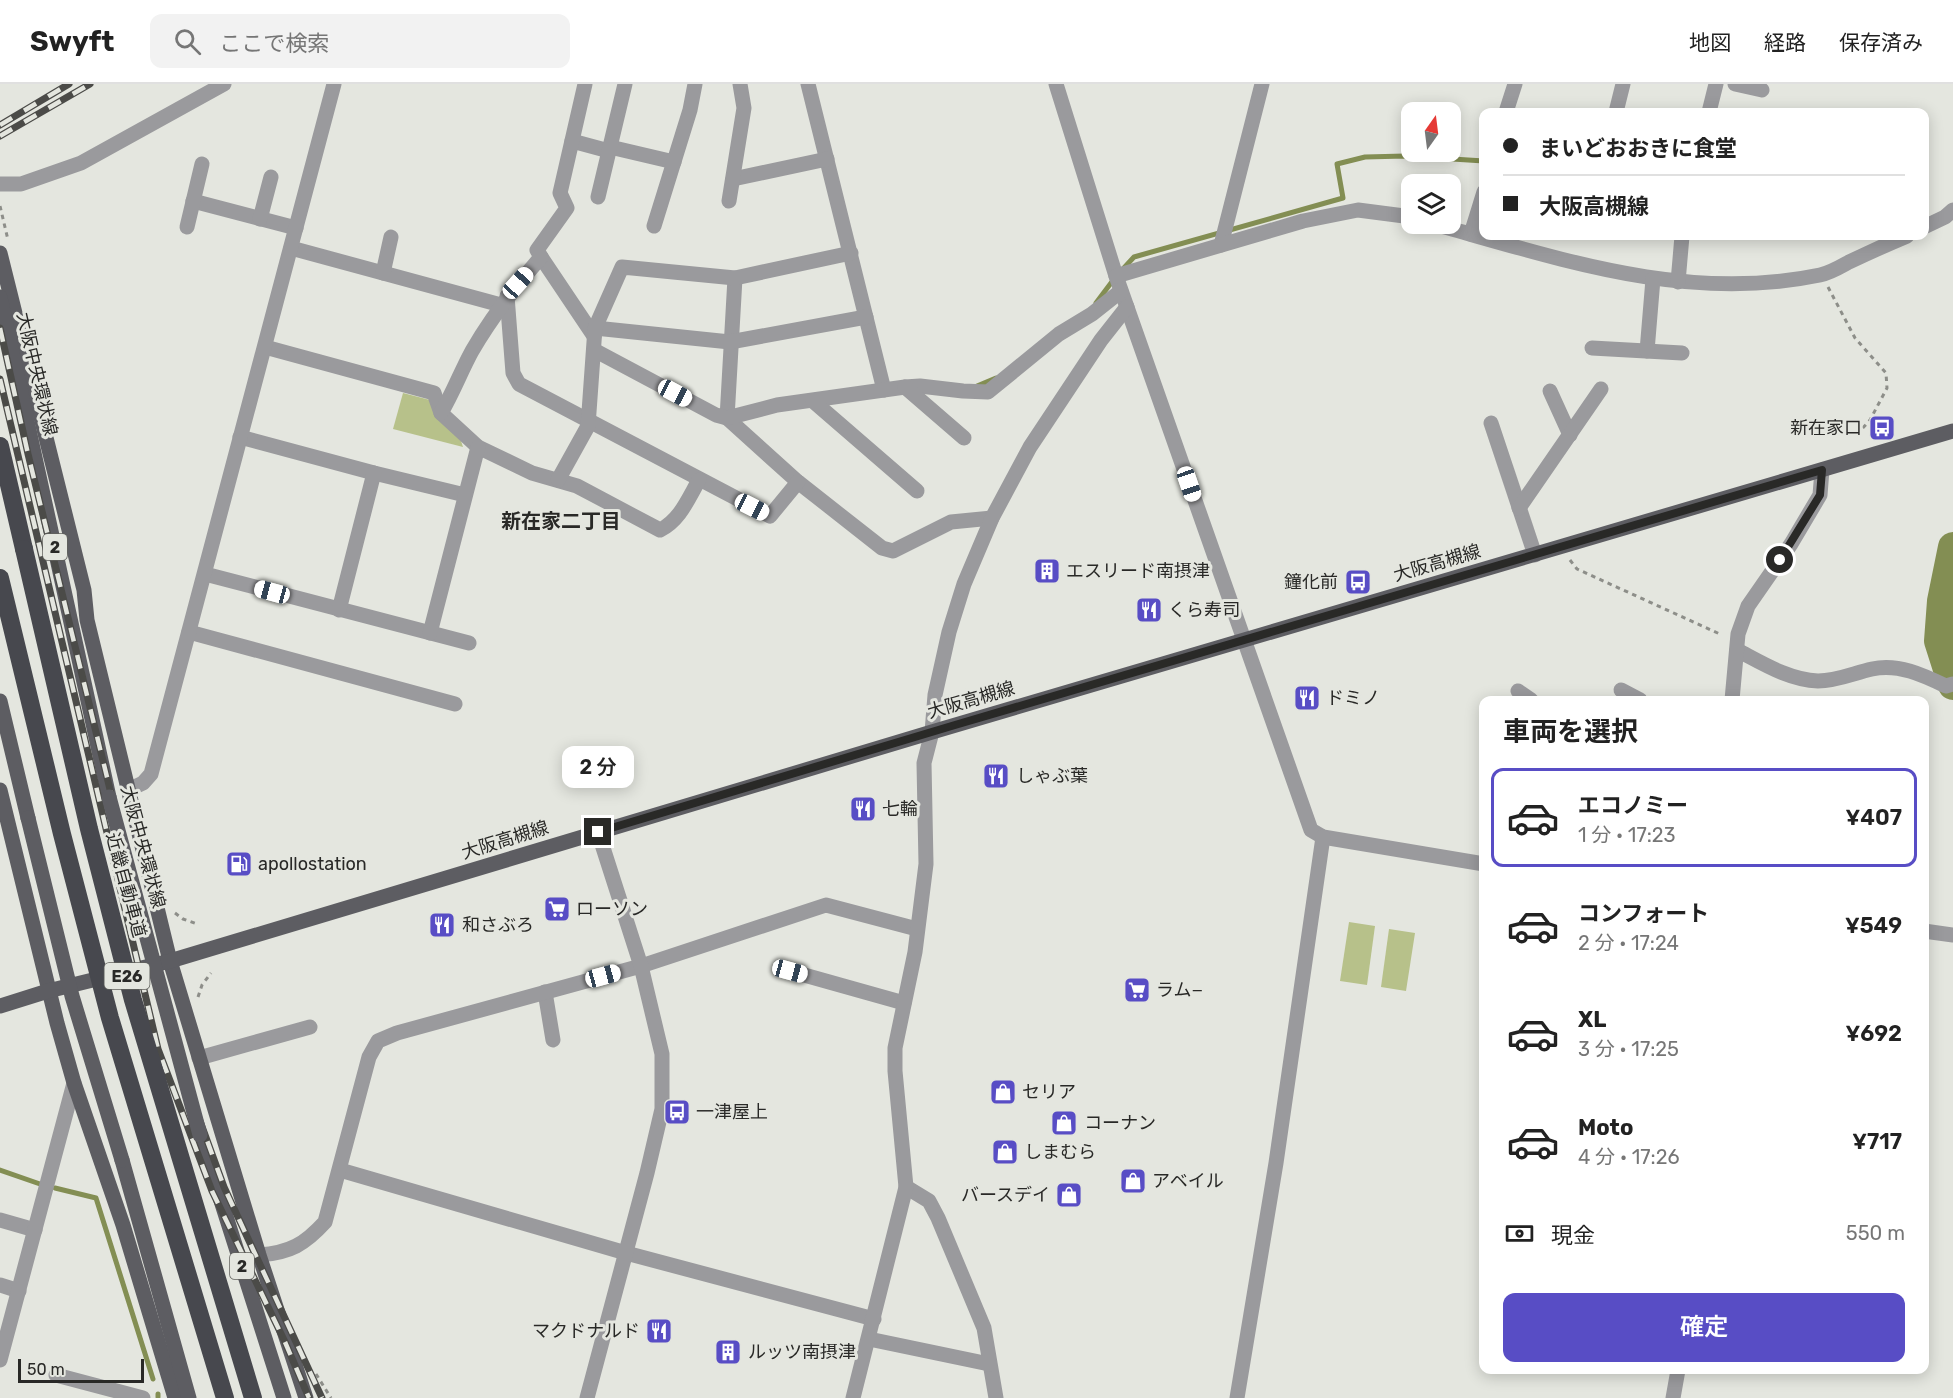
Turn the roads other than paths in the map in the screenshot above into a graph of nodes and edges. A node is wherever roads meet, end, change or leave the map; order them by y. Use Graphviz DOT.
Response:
graph roads {
  1 [pos="224,84"];
  2 [pos="334,84"];
  3 [pos="585,84"];
  4 [pos="625,84"];
  5 [pos="695,84"];
  6 [pos="740,84"];
  7 [pos="808,84"];
  8 [pos="1056,84"];
  9 [pos="1262,84"];
  10 [pos="1515,84"];
  11 [pos="1623,84"];
  12 [pos="1716,84"];
  13 [pos="1735,84"];
  14 [pos="1762,90"];
  15 [pos="1507,108"];
  16 [pos="1617,108"];
  17 [pos="1710,108"];
  18 [pos="572,141"];
  19 [pos="609,149"];
  20 [pos="827,159"];
  21 [pos="674,162"];
  22 [pos="202,164"];
  23 [pos="271,177"];
  24 [pos="733,179"];
  25 [pos="0,184"];
  26 [pos="598,197"];
  27 [pos="193,201"];
  28 [pos="729,201"];
  29 [pos="1479,210"];
  30 [pos="1953,210"];
  31 [pos="1401,216"];
  32 [pos="260,219"];
  33 [pos="1929,225"];
  34 [pos="654,226"];
  35 [pos="187,227"];
  36 [pos="296,228"];
  37 [pos="1461,231"];
  38 [pos="1472,234"];
  39 [pos="1223,236"];
  40 [pos="1479,236"];
  41 [pos="392,237"];
  42 [pos="1493,240"];
  43 [pos="1682,240"];
  44 [pos="1898,240"];
  45 [pos="291,248"];
  46 [pos="0,253"];
  47 [pos="851,253"];
  48 [pos="541,257"];
  49 [pos="383,273"];
  50 [pos="735,278"];
  51 [pos="1653,279"];
  52 [pos="1678,282"];
  53 [pos="1119,284"];
  54 [pos="0,297"];
  55 [pos="504,300"];
  56 [pos="1126,307"];
  57 [pos="866,317"];
  58 [pos="594,338"];
  59 [pos="730,342"];
  60 [pos="265,347"];
  61 [pos="1592,348"];
  62 [pos="1647,351"];
  63 [pos="1682,353"];
  64 [pos="905,387"];
  65 [pos="1601,389"];
  66 [pos="884,390"];
  67 [pos="1550,391"];
  68 [pos="813,401"];
  69 [pos="441,413"];
  70 [pos="727,418"];
  71 [pos="589,420"];
  72 [pos="1491,423"];
  73 [pos="1953,431"];
  74 [pos="1570,435"];
  75 [pos="240,437"];
  76 [pos="964,438"];
  77 [pos="0,446"];
  78 [pos="478,447"];
  79 [pos="1822,470"];
  80 [pos="374,474"];
  81 [pos="558,480"];
  82 [pos="699,480"];
  83 [pos="798,482"];
  84 [pos="917,491"];
  85 [pos="465,495"];
  86 [pos="1519,508"];
  87 [pos="992,518"];
  88 [pos="1534,555"];
  89 [pos="205,573"];
  90 [pos="0,578"];
  91 [pos="339,610"];
  92 [pos="189,632"];
  93 [pos="429,633"];
  94 [pos="1244,639"];
  95 [pos="469,643"];
  96 [pos="1737,646"];
  97 [pos="1953,684"];
  98 [pos="1621,690"];
  99 [pos="1518,691"];
  100 [pos="1525,696"];
  101 [pos="1632,696"];
  102 [pos="1732,696"];
  103 [pos="0,701"];
  104 [pos="455,704"];
  105 [pos="933,732"];
  106 [pos="0,790"];
  107 [pos="128,790"];
  108 [pos="598,832"];
  109 [pos="1323,837"];
  110 [pos="1479,863"];
  111 [pos="917,929"];
  112 [pos="1929,932"];
  113 [pos="1953,935"];
  114 [pos="170,961"];
  115 [pos="641,966"];
  116 [pos="790,971"];
  117 [pos="48,991"];
  118 [pos="545,992"];
  119 [pos="904,1003"];
  120 [pos="0,1006"];
  121 [pos="310,1027"];
  122 [pos="554,1040"];
  123 [pos="199,1058"];
  124 [pos="74,1083"];
  125 [pos="340,1170"];
  126 [pos="906,1187"];
  127 [pos="0,1220"];
  128 [pos="35,1230"];
  129 [pos="626,1253"];
  130 [pos="259,1255"];
  131 [pos="0,1285"];
  132 [pos="19,1291"];
  133 [pos="874,1319"];
  134 [pos="3,1337"];
  135 [pos="869,1339"];
  136 [pos="0,1360"];
  137 [pos="989,1364"];
  138 [pos="1677,1374"];
  139 [pos="56,1375"];
  140 [pos="142,1398"];
  141 [pos="175,1398"];
  142 [pos="189,1398"];
  143 [pos="225,1398"];
  144 [pos="253,1398"];
  145 [pos="284,1398"];
  146 [pos="306,1398"];
  147 [pos="587,1398"];
  148 [pos="853,1398"];
  149 [pos="996,1398"];
  150 [pos="1236,1398"];
  151 [pos="1673,1398"];
  1 -- 25 [label="street"];
  2 -- 36 [label="street"];
  3 -- 18 [label="street"];
  4 -- 19 [label="street"];
  5 -- 21 [label="street"];
  6 -- 24 [label="street"];
  7 -- 20 [label="street"];
  8 -- 53 [label="street"];
  9 -- 39 [label="street"];
  10 -- 15 [label="street"];
  11 -- 16 [label="street"];
  12 -- 17 [label="street"];
  13 -- 14 [label="street"];
  18 -- 19 [label="street"];
  18 -- 48 [label="street"];
  19 -- 21 [label="street"];
  19 -- 26 [label="street"];
  20 -- 24 [label="street"];
  20 -- 47 [label="street"];
  21 -- 34 [label="street"];
  22 -- 27 [label="street"];
  23 -- 32 [label="street"];
  24 -- 28 [label="street"];
  27 -- 32 [label="street"];
  27 -- 35 [label="street"];
  29 -- 38 [label="street"];
  30 -- 33 [label="street"];
  31 -- 39 [label="street"];
  32 -- 36 [label="street"];
  36 -- 45 [label="street"];
  37 -- 38 [label="street"];
  38 -- 40 [label="street"];
  39 -- 53 [label="street"];
  41 -- 49 [label="street"];
  42 -- 51 [label="street"];
  43 -- 52 [label="street"];
  44 -- 52 [label="street"];
  45 -- 49 [label="street"];
  45 -- 60 [label="street"];
  46 -- 107 [label="main road"];
  47 -- 50 [label="street"];
  47 -- 57 [label="street"];
  48 -- 55 [label="street"];
  48 -- 58 [label="street"];
  49 -- 55 [label="street"];
  50 -- 58 [label="street"];
  50 -- 59 [label="street"];
  51 -- 52 [label="street"];
  51 -- 62 [label="street"];
  53 -- 56 [label="street"];
  53 -- 64 [label="street"];
  54 -- 145 [label="main road, 大阪中央環状線 / 2, bridge"];
  55 -- 69 [label="street"];
  55 -- 71 [label="street"];
  56 -- 87 [label="street"];
  56 -- 94 [label="street"];
  57 -- 59 [label="street"];
  57 -- 66 [label="street"];
  58 -- 59 [label="street"];
  58 -- 70 [label="street"];
  58 -- 71 [label="street"];
  59 -- 70 [label="street"];
  60 -- 69 [label="street"];
  60 -- 75 [label="street"];
  61 -- 62 [label="street"];
  62 -- 63 [label="street"];
  64 -- 66 [label="street"];
  64 -- 76 [label="street"];
  65 -- 74 [label="street"];
  66 -- 68 [label="street"];
  67 -- 74 [label="street"];
  68 -- 70 [label="street"];
  68 -- 84 [label="street"];
  69 -- 78 [label="street"];
  70 -- 83 [label="street"];
  71 -- 81 [label="street"];
  71 -- 82 [label="street"];
  72 -- 86 [label="street"];
  73 -- 79 [label="main road, 大阪高槻線"];
  74 -- 86 [label="street"];
  75 -- 80 [label="street"];
  75 -- 89 [label="street"];
  77 -- 144 [label="highway, 近畿自動車道 / E26, bridge"];
  78 -- 81 [label="street"];
  78 -- 85 [label="street"];
  79 -- 88 [label="main road, 大阪高槻線"];
  79 -- 96 [label="street"];
  80 -- 85 [label="street"];
  80 -- 91 [label="street"];
  81 -- 82 [label="street"];
  82 -- 83 [label="street"];
  83 -- 87 [label="street"];
  85 -- 93 [label="street"];
  86 -- 88 [label="street"];
  87 -- 105 [label="street"];
  88 -- 94 [label="main road, 大阪高槻線"];
  89 -- 91 [label="street"];
  89 -- 92 [label="street"];
  90 -- 143 [label="highway, E26, bridge"];
  91 -- 93 [label="street"];
  92 -- 104 [label="street"];
  92 -- 107 [label="street"];
  93 -- 95 [label="street"];
  94 -- 105 [label="main road, 大阪高槻線"];
  94 -- 109 [label="street"];
  96 -- 97 [label="street"];
  96 -- 102 [label="street"];
  98 -- 101 [label="street"];
  99 -- 100 [label="street"];
  103 -- 142 [label="main road, bridge"];
  105 -- 108 [label="main road, 大阪高槻線"];
  105 -- 111 [label="street"];
  106 -- 117 [label="main road"];
  107 -- 114 [label="main road"];
  108 -- 114 [label="main road, 大阪高槻線"];
  108 -- 115 [label="street"];
  109 -- 110 [label="street"];
  109 -- 150 [label="street"];
  111 -- 115 [label="street"];
  111 -- 119 [label="street"];
  112 -- 113 [label="street"];
  114 -- 117 [label="main road, 大阪高槻線"];
  114 -- 123 [label="main road"];
  115 -- 118 [label="street"];
  115 -- 129 [label="street"];
  116 -- 119 [label="street"];
  117 -- 120 [label="main road, 大阪高槻線"];
  117 -- 124 [label="main road"];
  118 -- 122 [label="street"];
  118 -- 125 [label="street"];
  119 -- 126 [label="street"];
  121 -- 123 [label="street"];
  123 -- 130 [label="main road"];
  124 -- 128 [label="street"];
  124 -- 141 [label="main road"];
  125 -- 129 [label="street"];
  125 -- 130 [label="street"];
  126 -- 133 [label="street"];
  126 -- 137 [label="street"];
  127 -- 128 [label="street"];
  128 -- 132 [label="street"];
  129 -- 133 [label="street"];
  129 -- 147 [label="street"];
  130 -- 146 [label="main road"];
  131 -- 132 [label="street"];
  132 -- 134 [label="street"];
  133 -- 135 [label="street"];
  134 -- 136 [label="street"];
  135 -- 137 [label="street"];
  135 -- 148 [label="street"];
  137 -- 149 [label="street"];
  138 -- 151 [label="street"];
  139 -- 140 [label="street"];
}
